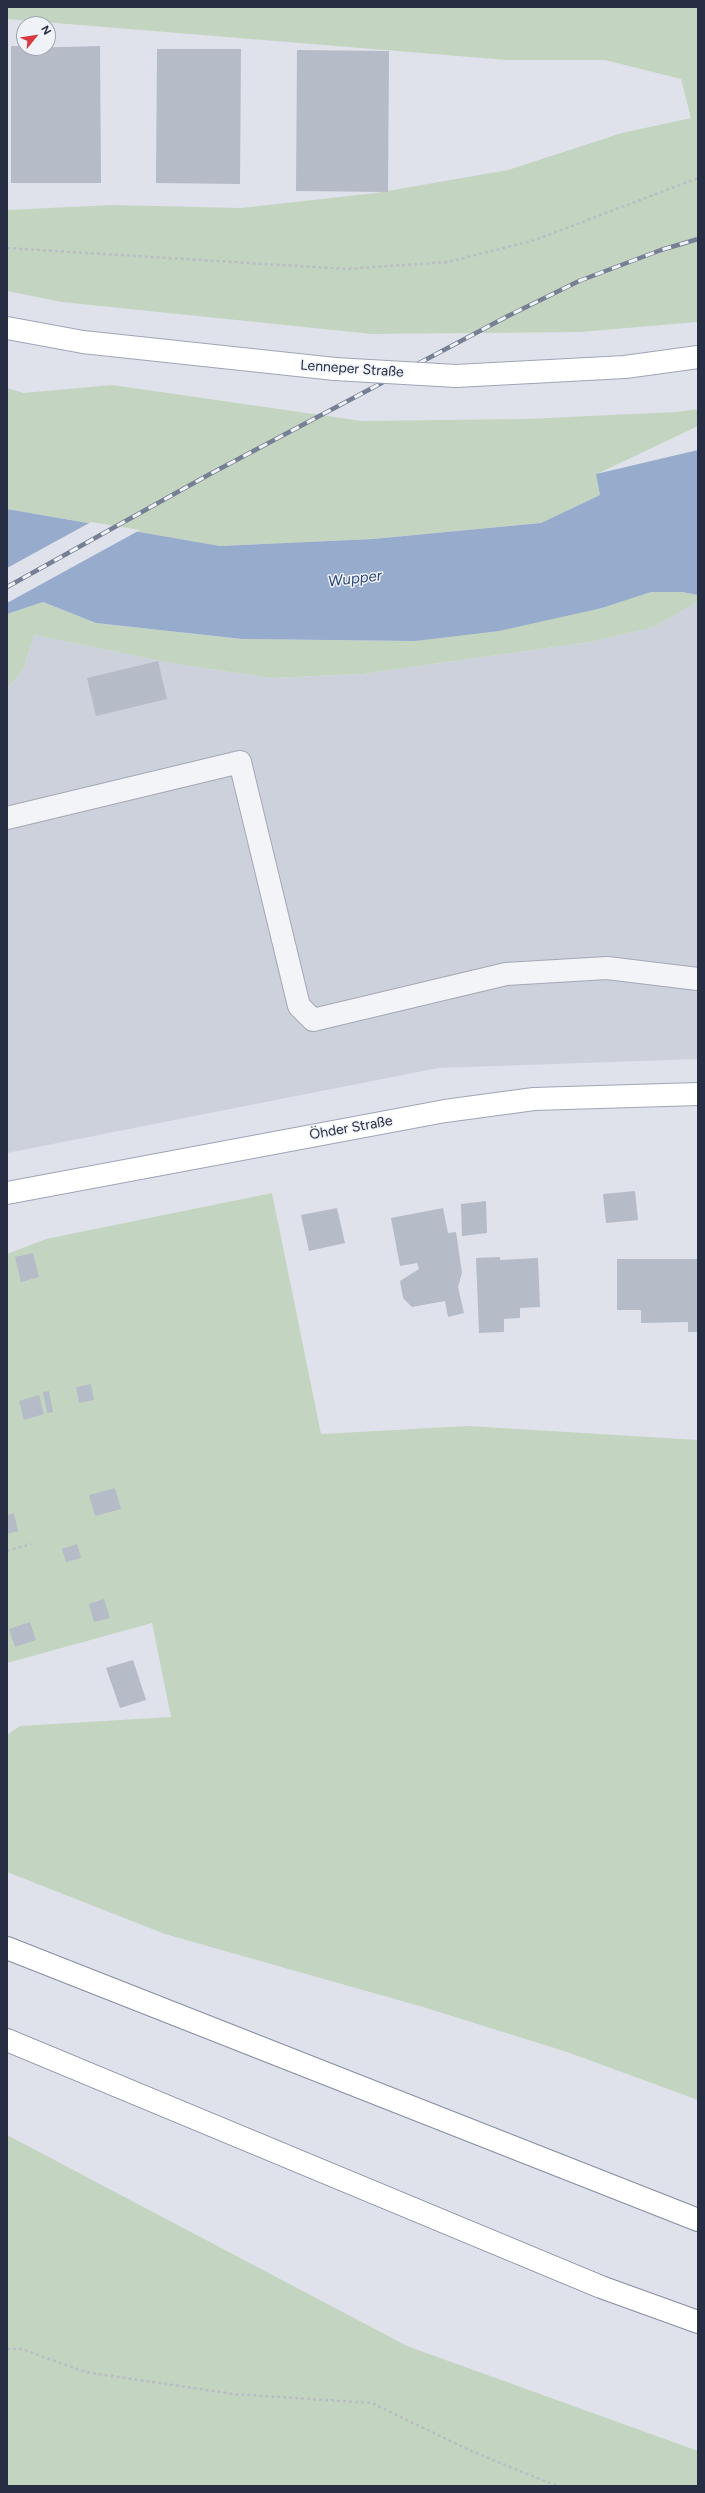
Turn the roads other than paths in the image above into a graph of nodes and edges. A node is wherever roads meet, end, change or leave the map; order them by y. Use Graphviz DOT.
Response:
graph roads {
  1 [pos="7,328"];
  2 [pos="698,357"];
  3 [pos="7,818"];
  4 [pos="698,979"];
  5 [pos="698,1094"];
  6 [pos="7,1194"];
  7 [pos="7,1948"];
  8 [pos="7,2040"];
  9 [pos="698,2220"];
  10 [pos="698,2322"];
  1 -- 2 [label="main road, Lenneper Straße, bridge"];
  3 -- 4 [label="lane"];
  5 -- 6 [label="main road, Öhder Straße"];
  7 -- 9 [label="main road"];
  8 -- 10 [label="main road"];
}
